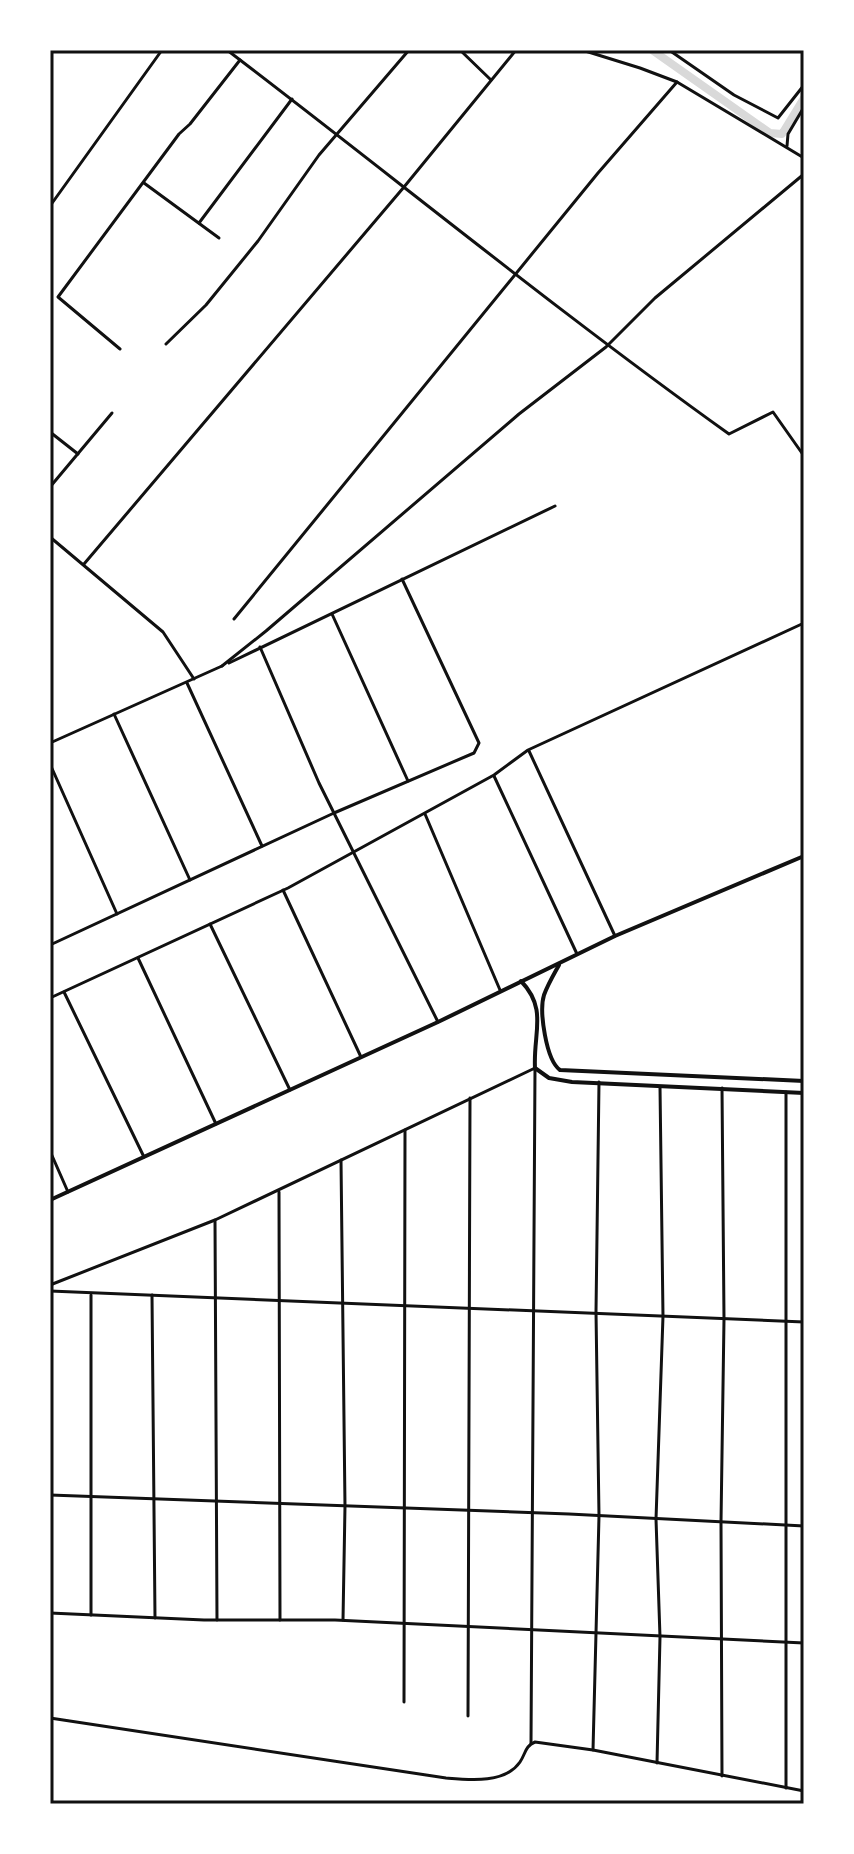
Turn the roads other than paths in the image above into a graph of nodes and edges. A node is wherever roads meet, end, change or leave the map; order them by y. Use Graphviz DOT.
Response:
graph roads {
  1 [pos="162,50"];
  2 [pos="227,50"];
  3 [pos="409,50"];
  4 [pos="460,50"];
  5 [pos="516,50"];
  6 [pos="582,50"];
  7 [pos="669,50"];
  8 [pos="240,60"];
  9 [pos="491,80"];
  10 [pos="677,82"];
  11 [pos="804,85"];
  12 [pos="292,99"];
  13 [pos="804,107"];
  14 [pos="336,135"];
  15 [pos="787,146"];
  16 [pos="804,158"];
  17 [pos="804,174"];
  18 [pos="144,183"];
  19 [pos="404,187"];
  20 [pos="50,206"];
  21 [pos="199,223"];
  22 [pos="219,238"];
  23 [pos="516,275"];
  24 [pos="166,344"];
  25 [pos="606,347"];
  26 [pos="120,349"];
  27 [pos="112,413"];
  28 [pos="50,432"];
  29 [pos="78,454"];
  30 [pos="804,456"];
  31 [pos="50,487"];
  32 [pos="555,506"];
  33 [pos="50,537"];
  34 [pos="84,564"];
  35 [pos="402,579"];
  36 [pos="331,613"];
  37 [pos="234,619"];
  38 [pos="804,623"];
  39 [pos="260,647"];
  40 [pos="222,666"];
  41 [pos="194,679"];
  42 [pos="187,682"];
  43 [pos="114,714"];
  44 [pos="50,743"];
  45 [pos="528,750"];
  46 [pos="50,764"];
  47 [pos="494,775"];
  48 [pos="408,781"];
  49 [pos="334,813"];
  50 [pos="425,813"];
  51 [pos="262,846"];
  52 [pos="352,852"];
  53 [pos="804,856"];
  54 [pos="190,880"];
  55 [pos="283,890"];
  56 [pos="117,914"];
  57 [pos="210,924"];
  58 [pos="615,936"];
  59 [pos="50,945"];
  60 [pos="577,954"];
  61 [pos="138,958"];
  62 [pos="560,962"];
  63 [pos="521,981"];
  64 [pos="500,990"];
  65 [pos="64,992"];
  66 [pos="50,998"];
  67 [pos="438,1022"];
  68 [pos="361,1057"];
  69 [pos="535,1068"];
  70 [pos="804,1081"];
  71 [pos="599,1082"];
  72 [pos="660,1085"];
  73 [pos="722,1088"];
  74 [pos="290,1090"];
  75 [pos="786,1092"];
  76 [pos="804,1093"];
  77 [pos="470,1098"];
  78 [pos="216,1124"];
  79 [pos="405,1129"];
  80 [pos="50,1151"];
  81 [pos="144,1157"];
  82 [pos="341,1160"];
  83 [pos="279,1190"];
  84 [pos="68,1192"];
  85 [pos="50,1200"];
  86 [pos="215,1220"];
  87 [pos="50,1285"];
  88 [pos="50,1291"];
  89 [pos="91,1293"];
  90 [pos="152,1295"];
  91 [pos="215,1298"];
  92 [pos="280,1300"];
  93 [pos="344,1302"];
  94 [pos="406,1305"];
  95 [pos="469,1307"];
  96 [pos="532,1309"];
  97 [pos="596,1312"];
  98 [pos="663,1316"];
  99 [pos="724,1319"];
  100 [pos="786,1322"];
  101 [pos="804,1322"];
  102 [pos="50,1495"];
  103 [pos="92,1496"];
  104 [pos="154,1499"];
  105 [pos="216,1501"];
  106 [pos="281,1503"];
  107 [pos="345,1506"];
  108 [pos="404,1508"];
  109 [pos="468,1510"];
  110 [pos="533,1513"];
  111 [pos="599,1516"];
  112 [pos="656,1519"];
  113 [pos="721,1522"];
  114 [pos="785,1525"];
  115 [pos="804,1526"];
  116 [pos="50,1613"];
  117 [pos="91,1615"];
  118 [pos="155,1618"];
  119 [pos="217,1620"];
  120 [pos="280,1620"];
  121 [pos="343,1620"];
  122 [pos="404,1624"];
  123 [pos="468,1628"];
  124 [pos="532,1631"];
  125 [pos="596,1634"];
  126 [pos="660,1637"];
  127 [pos="723,1639"];
  128 [pos="784,1642"];
  129 [pos="804,1643"];
  130 [pos="404,1702"];
  131 [pos="468,1716"];
  132 [pos="50,1718"];
  133 [pos="531,1743"];
  134 [pos="593,1750"];
  135 [pos="657,1763"];
  136 [pos="722,1776"];
  137 [pos="786,1788"];
  138 [pos="804,1791"];
  1 -- 20 [label="street"];
  2 -- 8 [label="street"];
  3 -- 14 [label="street"];
  4 -- 9 [label="street"];
  5 -- 9 [label="street"];
  6 -- 10 [label="street"];
  7 -- 11 [label="street"];
  8 -- 12 [label="street"];
  8 -- 18 [label="street"];
  9 -- 19 [label="street"];
  10 -- 15 [label="street"];
  10 -- 23 [label="street"];
  12 -- 14 [label="street"];
  12 -- 21 [label="street"];
  13 -- 15 [label="street"];
  14 -- 19 [label="street"];
  14 -- 24 [label="street"];
  15 -- 16 [label="street"];
  17 -- 25 [label="street"];
  18 -- 21 [label="street"];
  18 -- 26 [label="street"];
  19 -- 23 [label="street"];
  19 -- 34 [label="street"];
  21 -- 22 [label="street"];
  23 -- 25 [label="street"];
  23 -- 37 [label="street"];
  25 -- 30 [label="street"];
  25 -- 40 [label="street"];
  27 -- 29 [label="street"];
  28 -- 29 [label="street"];
  29 -- 31 [label="street"];
  32 -- 35 [label="street"];
  33 -- 34 [label="street"];
  34 -- 41 [label="street"];
  35 -- 36 [label="street"];
  35 -- 48 [label="street"];
  36 -- 39 [label="street"];
  36 -- 48 [label="street"];
  38 -- 45 [label="street"];
  39 -- 40 [label="street"];
  39 -- 49 [label="street"];
  40 -- 41 [label="street"];
  41 -- 42 [label="street"];
  42 -- 43 [label="street"];
  42 -- 51 [label="street"];
  43 -- 44 [label="street"];
  43 -- 54 [label="street"];
  45 -- 47 [label="street"];
  45 -- 58 [label="street"];
  46 -- 56 [label="street"];
  47 -- 50 [label="street"];
  47 -- 60 [label="street"];
  48 -- 49 [label="street"];
  49 -- 51 [label="street"];
  49 -- 52 [label="street"];
  50 -- 52 [label="street"];
  50 -- 64 [label="street"];
  51 -- 54 [label="street"];
  52 -- 55 [label="street"];
  52 -- 67 [label="street"];
  53 -- 58 [label="street"];
  54 -- 56 [label="street"];
  55 -- 57 [label="street"];
  55 -- 68 [label="street"];
  56 -- 59 [label="street"];
  57 -- 61 [label="street"];
  57 -- 74 [label="street"];
  58 -- 60 [label="street"];
  60 -- 62 [label="street"];
  61 -- 65 [label="street"];
  61 -- 78 [label="street"];
  62 -- 63 [label="street"];
  62 -- 70 [label="street"];
  63 -- 64 [label="street"];
  63 -- 69 [label="street"];
  64 -- 67 [label="street"];
  65 -- 66 [label="street"];
  65 -- 81 [label="street"];
  67 -- 68 [label="street"];
  68 -- 74 [label="street"];
  69 -- 71 [label="street"];
  69 -- 77 [label="street"];
  69 -- 96 [label="street"];
  71 -- 72 [label="street"];
  71 -- 97 [label="street"];
  72 -- 73 [label="street"];
  72 -- 98 [label="street"];
  73 -- 75 [label="street"];
  73 -- 99 [label="street"];
  74 -- 78 [label="street"];
  75 -- 76 [label="street"];
  75 -- 100 [label="street"];
  77 -- 79 [label="street"];
  77 -- 95 [label="street"];
  78 -- 81 [label="street"];
  79 -- 82 [label="street"];
  79 -- 94 [label="street"];
  80 -- 84 [label="street"];
  81 -- 84 [label="street"];
  82 -- 83 [label="street"];
  82 -- 93 [label="street"];
  83 -- 86 [label="street"];
  83 -- 92 [label="street"];
  84 -- 85 [label="street"];
  86 -- 87 [label="street"];
  86 -- 91 [label="street"];
  88 -- 89 [label="street"];
  89 -- 90 [label="street"];
  89 -- 103 [label="street"];
  90 -- 91 [label="street"];
  90 -- 104 [label="street"];
  91 -- 92 [label="street"];
  91 -- 105 [label="street"];
  92 -- 93 [label="street"];
  92 -- 106 [label="street"];
  93 -- 94 [label="street"];
  93 -- 107 [label="street"];
  94 -- 95 [label="street"];
  94 -- 108 [label="street"];
  95 -- 96 [label="street"];
  95 -- 109 [label="street"];
  96 -- 97 [label="street"];
  96 -- 110 [label="street"];
  97 -- 98 [label="street"];
  97 -- 111 [label="street"];
  98 -- 99 [label="street"];
  98 -- 112 [label="street"];
  99 -- 100 [label="street"];
  99 -- 113 [label="street"];
  100 -- 101 [label="street"];
  100 -- 114 [label="street"];
  102 -- 103 [label="street"];
  103 -- 104 [label="street"];
  103 -- 117 [label="street"];
  104 -- 105 [label="street"];
  104 -- 118 [label="street"];
  105 -- 106 [label="street"];
  105 -- 119 [label="street"];
  106 -- 107 [label="street"];
  106 -- 120 [label="street"];
  107 -- 108 [label="street"];
  107 -- 121 [label="street"];
  108 -- 109 [label="street"];
  108 -- 122 [label="street"];
  109 -- 110 [label="street"];
  109 -- 123 [label="street"];
  110 -- 111 [label="street"];
  110 -- 124 [label="street"];
  111 -- 112 [label="street"];
  111 -- 125 [label="street"];
  112 -- 113 [label="street"];
  112 -- 126 [label="street"];
  113 -- 114 [label="street"];
  113 -- 127 [label="street"];
  114 -- 115 [label="street"];
  114 -- 128 [label="street"];
  116 -- 117 [label="street"];
  117 -- 118 [label="street"];
  118 -- 119 [label="street"];
  119 -- 120 [label="street"];
  120 -- 121 [label="street"];
  121 -- 122 [label="street"];
  122 -- 123 [label="street"];
  122 -- 130 [label="street"];
  123 -- 124 [label="street"];
  123 -- 131 [label="street"];
  124 -- 125 [label="street"];
  124 -- 133 [label="street"];
  125 -- 126 [label="street"];
  125 -- 134 [label="street"];
  126 -- 127 [label="street"];
  126 -- 135 [label="street"];
  127 -- 128 [label="street"];
  127 -- 136 [label="street"];
  128 -- 129 [label="street"];
  128 -- 137 [label="street"];
  132 -- 133 [label="street"];
  133 -- 134 [label="street"];
  134 -- 135 [label="street"];
  135 -- 136 [label="street"];
  136 -- 137 [label="street"];
  137 -- 138 [label="street"];
}
